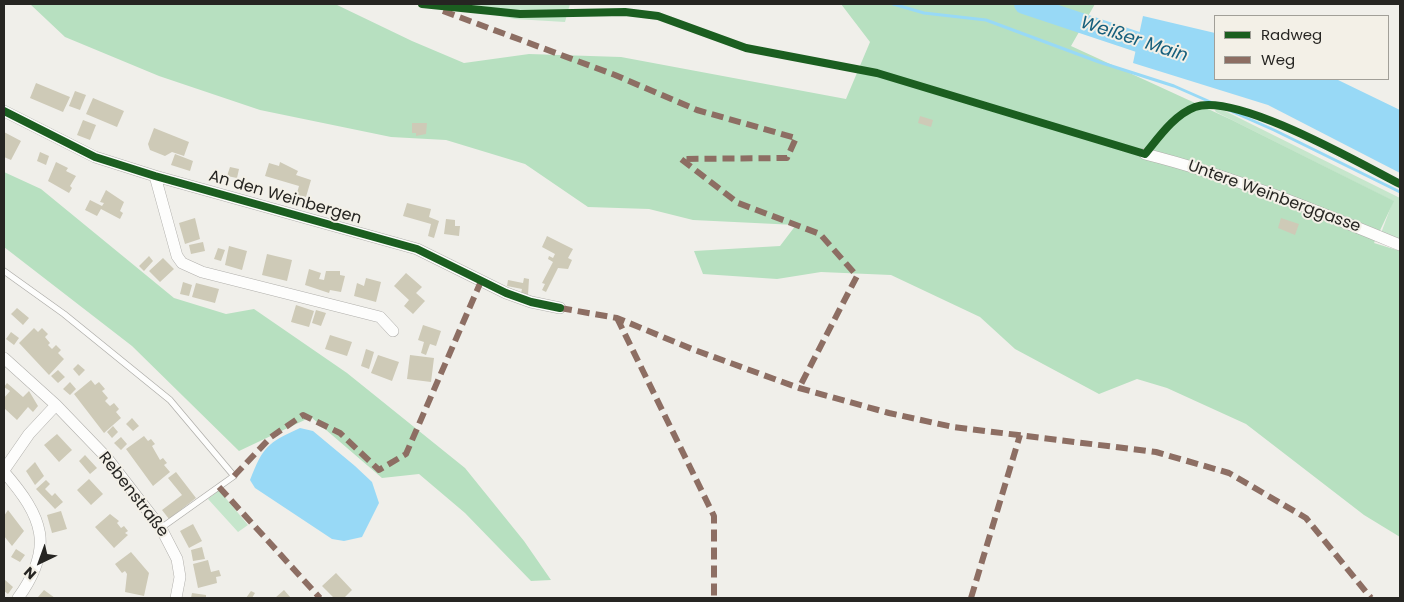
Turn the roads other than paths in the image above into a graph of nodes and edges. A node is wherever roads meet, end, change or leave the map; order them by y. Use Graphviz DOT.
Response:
graph roads {
  1 [pos="4,111"];
  2 [pos="1145,154"];
  3 [pos="155,176"];
  4 [pos="1400,245"];
  5 [pos="4,271"];
  6 [pos="560,308"];
  7 [pos="393,331"];
  8 [pos="4,358"];
  9 [pos="56,405"];
  10 [pos="4,471"];
  11 [pos="161,528"];
  12 [pos="18,598"];
  13 [pos="176,598"];
  1 -- 3 [label="street, An den Weinbergen"];
  2 -- 4 [label="street, Untere Weinberggasse"];
  3 -- 6 [label="street, An den Weinbergen"];
  3 -- 7 [label="street"];
  5 -- 11 [label="lane"];
  8 -- 9 [label="street, Rebenstraße"];
  9 -- 10 [label="street"];
  9 -- 11 [label="street, Rebenstraße"];
  10 -- 12 [label="street"];
  11 -- 13 [label="street, Rebenstraße"];
}
